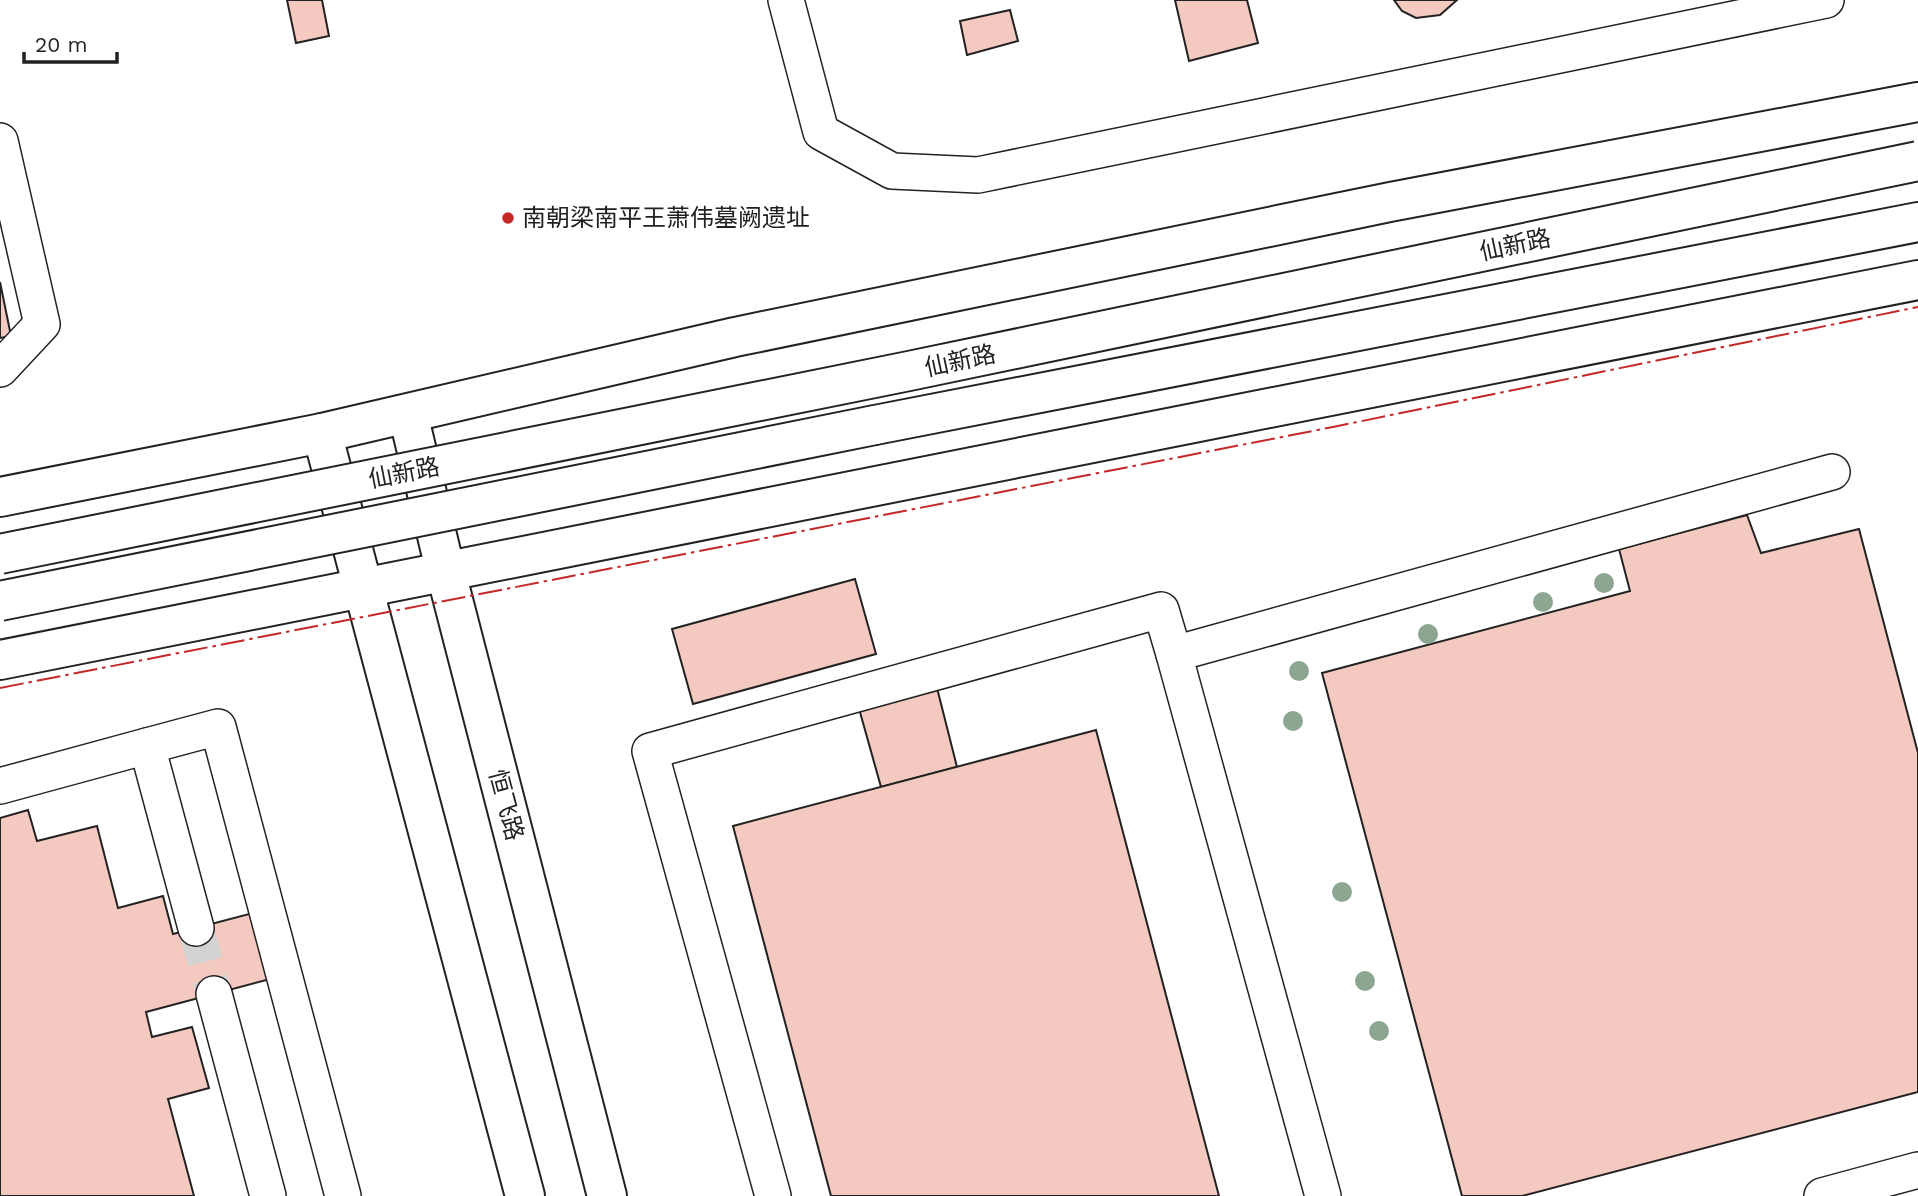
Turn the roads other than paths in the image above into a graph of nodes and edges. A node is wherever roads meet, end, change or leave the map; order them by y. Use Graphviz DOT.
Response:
graph roads {
  1 [pos="786,0"];
  2 [pos="1826,0"];
  3 [pos="1723,10"];
  4 [pos="1918,83"];
  5 [pos="1918,102"];
  6 [pos="0,141"];
  7 [pos="1918,161"];
  8 [pos="1918,222"];
  9 [pos="1918,280"];
  10 [pos="906,303"];
  11 [pos="0,369"];
  12 [pos="408,414"];
  13 [pos="322,433"];
  14 [pos="1832,472"];
  15 [pos="0,496"];
  16 [pos="0,554"];
  17 [pos="444,569"];
  18 [pos="361,586"];
  19 [pos="0,601"];
  20 [pos="1174,654"];
  21 [pos="0,660"];
  22 [pos="147,746"];
  23 [pos="0,786"];
  24 [pos="196,928"];
  25 [pos="214,994"];
  26 [pos="1918,1170"];
  27 [pos="268,1196"];
  28 [pos="343,1196"];
  29 [pos="525,1196"];
  30 [pos="607,1196"];
  31 [pos="773,1196"];
  32 [pos="1324,1196"];
  33 [pos="1822,1196"];
  1 -- 3 [label="lane"];
  2 -- 3 [label="lane"];
  4 -- 10 [label="main road"];
  5 -- 10 [label="main road"];
  6 -- 11 [label="lane"];
  7 -- 16 [label="main road, 仙新路, bridge"];
  8 -- 19 [label="main road, 仙新路, bridge"];
  9 -- 17 [label="main road"];
  10 -- 12 [label="main road"];
  12 -- 13 [label="main road"];
  12 -- 17 [label="main road, 恒飞路"];
  13 -- 15 [label="main road"];
  13 -- 18 [label="main road"];
  14 -- 20 [label="lane"];
  17 -- 18 [label="main road"];
  17 -- 30 [label="main road, 恒飞路"];
  18 -- 21 [label="main road"];
  18 -- 29 [label="main road"];
  20 -- 31 [label="lane"];
  20 -- 32 [label="lane"];
  22 -- 23 [label="lane"];
  22 -- 24 [label="lane"];
  22 -- 28 [label="lane"];
  25 -- 27 [label="lane"];
  26 -- 33 [label="lane"];
}
